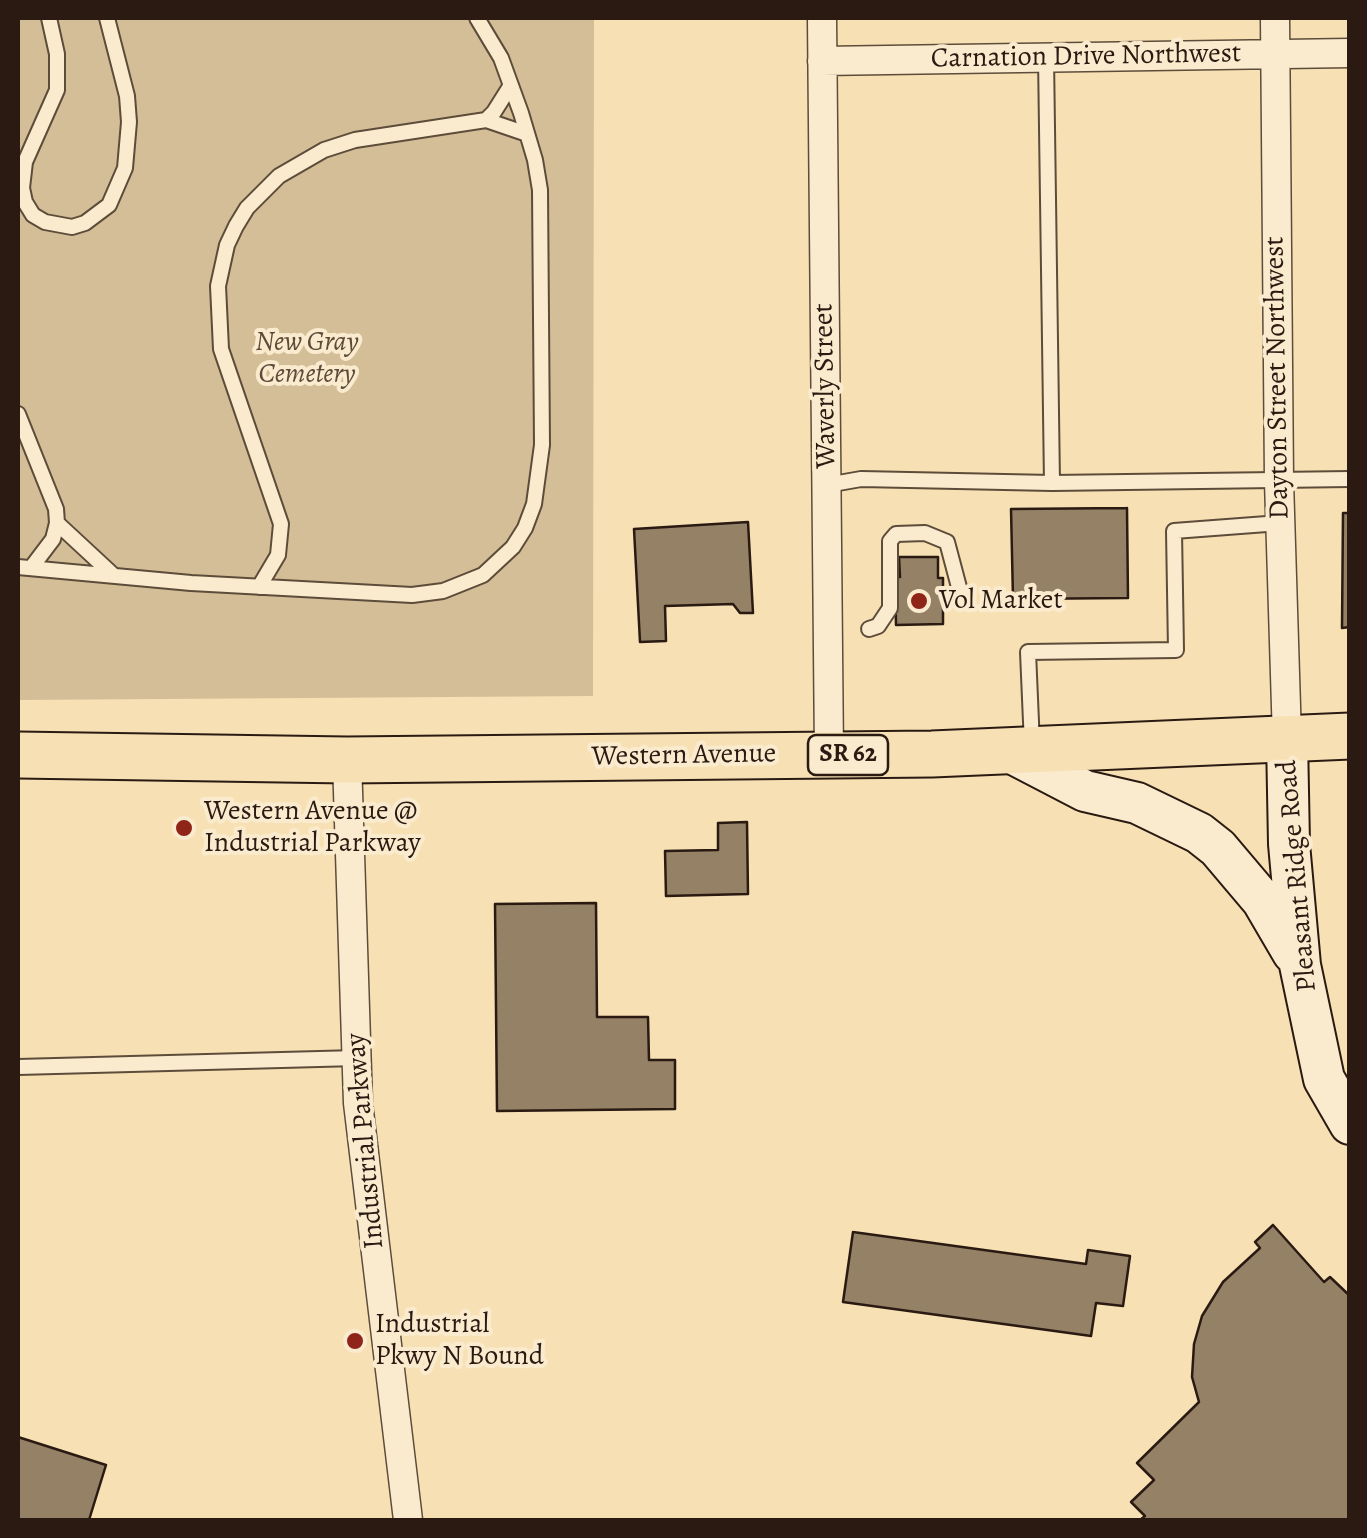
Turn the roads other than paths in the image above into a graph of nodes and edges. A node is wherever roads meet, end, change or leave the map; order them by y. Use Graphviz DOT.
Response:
graph roads {
  1 [pos="49,18"];
  2 [pos="107,18"];
  3 [pos="477,18"];
  4 [pos="822,18"];
  5 [pos="1275,18"];
  6 [pos="1350,52"];
  7 [pos="1275,54"];
  8 [pos="1046,57"];
  9 [pos="822,61"];
  10 [pos="511,85"];
  11 [pos="486,120"];
  12 [pos="527,134"];
  13 [pos="18,414"];
  14 [pos="1350,480"];
  15 [pos="1279,481"];
  16 [pos="1052,483"];
  17 [pos="826,485"];
  18 [pos="1280,523"];
  19 [pos="58,524"];
  20 [pos="24,567"];
  21 [pos="112,574"];
  22 [pos="259,587"];
  23 [pos="960,591"];
  24 [pos="868,629"];
  25 [pos="1350,736"];
  26 [pos="1286,739"];
  27 [pos="1021,752"];
  28 [pos="18,755"];
  29 [pos="829,755"];
  30 [pos="347,760"];
  31 [pos="1300,965"];
  32 [pos="356,1058"];
  33 [pos="18,1067"];
  34 [pos="1350,1124"];
  35 [pos="408,1520"];
  1 -- 2 [label="lane"];
  3 -- 10 [label="lane"];
  4 -- 9 [label="street, Waverly Street"];
  5 -- 7 [label="street, Dayton Street Northwest"];
  6 -- 7 [label="street, Carnation Drive Northwest"];
  7 -- 8 [label="street, Carnation Drive Northwest"];
  7 -- 15 [label="street, Dayton Street Northwest"];
  8 -- 9 [label="street, Carnation Drive Northwest"];
  8 -- 16 [label="lane"];
  9 -- 17 [label="street, Waverly Street"];
  10 -- 11 [label="lane"];
  10 -- 12 [label="lane"];
  11 -- 12 [label="lane"];
  11 -- 22 [label="lane"];
  12 -- 22 [label="lane"];
  13 -- 19 [label="lane"];
  14 -- 15 [label="lane"];
  15 -- 16 [label="lane"];
  15 -- 18 [label="street, Dayton Street Northwest"];
  16 -- 17 [label="lane"];
  17 -- 29 [label="street, Waverly Street"];
  18 -- 26 [label="street, Dayton Street Northwest"];
  18 -- 27 [label="lane"];
  19 -- 20 [label="lane"];
  19 -- 21 [label="lane"];
  20 -- 21 [label="lane"];
  21 -- 22 [label="lane"];
  23 -- 24 [label="lane"];
  25 -- 26 [label="main road, Western Avenue / SR 62"];
  26 -- 27 [label="main road, Western Avenue / SR 62"];
  26 -- 31 [label="main road, Pleasant Ridge Road"];
  27 -- 29 [label="main road, Western Avenue / SR 62"];
  27 -- 31 [label="main road"];
  28 -- 30 [label="main road, Western Avenue / SR 62"];
  29 -- 30 [label="main road, Western Avenue / SR 62"];
  30 -- 32 [label="street, Industrial Parkway"];
  31 -- 34 [label="main road, Pleasant Ridge Road"];
  32 -- 33 [label="lane"];
  32 -- 35 [label="street, Industrial Parkway"];
}
